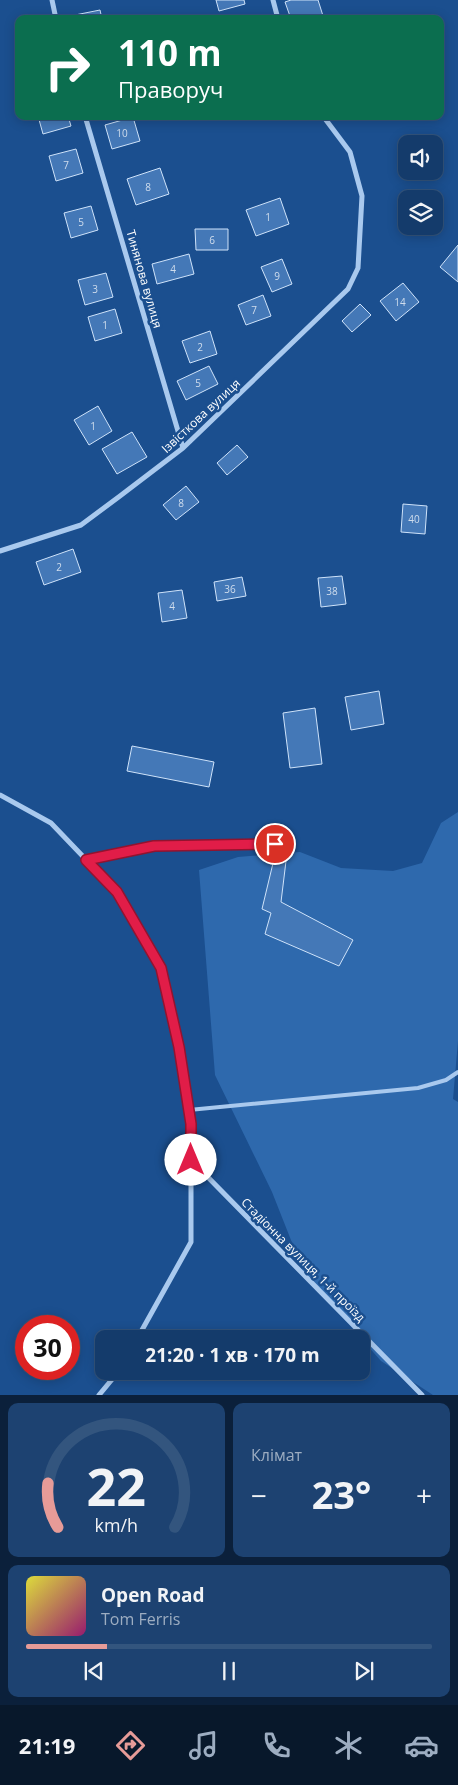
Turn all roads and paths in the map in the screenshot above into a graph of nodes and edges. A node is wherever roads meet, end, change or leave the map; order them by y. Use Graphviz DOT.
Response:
graph roads {
  1 [pos="52,0"];
  2 [pos="273,0"];
  3 [pos="55,15"];
  4 [pos="277,15"];
  5 [pos="86,120"];
  6 [pos="326,120"];
  7 [pos="183,448"];
  8 [pos="0,551"];
  9 [pos="0,795"];
  10 [pos="275,844"];
  11 [pos="86,860"];
  12 [pos="458,1072"];
  13 [pos="189,1110"];
  14 [pos="191,1160"];
  15 [pos="142,1330"];
  16 [pos="111,1380"];
  17 [pos="99,1395"];
  18 [pos="422,1395"];
  1 -- 3 [label="street"];
  2 -- 4 [label="street"];
  5 -- 7 [label="street, Тинянова вулиця"];
  6 -- 7 [label="street, Iзвiсткова вулиця"];
  7 -- 8 [label="street, Iзвiсткова вулиця"];
  9 -- 11 [label="street"];
  10 -- 11 [label="lane"];
  11 -- 13 [label="street"];
  12 -- 13 [label="lane"];
  13 -- 14 [label="street"];
  14 -- 15 [label="street"];
  14 -- 18 [label="street, Стадіонна вулиця, 1-й проїзд"];
  16 -- 17 [label="street"];
}
